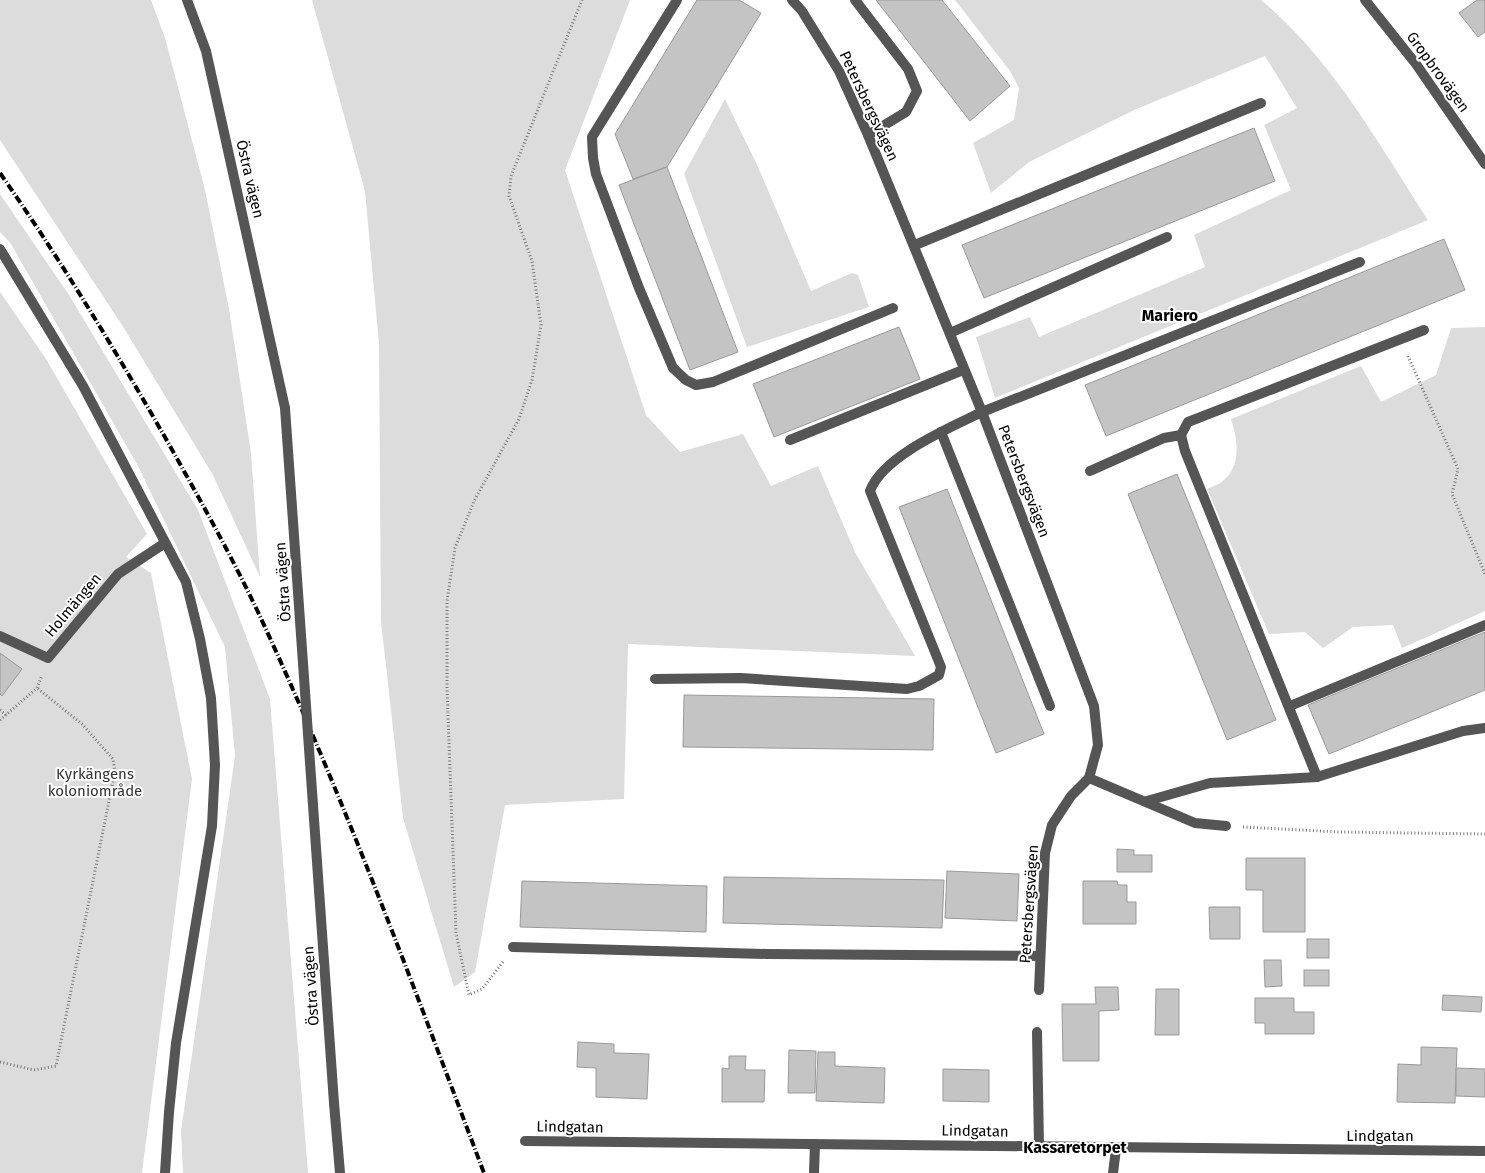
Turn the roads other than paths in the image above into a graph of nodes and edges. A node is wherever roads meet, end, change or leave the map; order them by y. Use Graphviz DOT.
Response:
graph roads {
  1 [pos="187,0"];
  2 [pos="677,0"];
  3 [pos="792,0"];
  4 [pos="854,0"];
  5 [pos="1365,0"];
  6 [pos="1261,103"];
  7 [pos="868,135"];
  8 [pos="1485,164"];
  9 [pos="1167,237"];
  10 [pos="915,245"];
  11 [pos="0,249"];
  12 [pos="1360,262"];
  13 [pos="893,308"];
  14 [pos="1424,330"];
  15 [pos="950,333"];
  16 [pos="963,370"];
  17 [pos="982,412"];
  18 [pos="941,432"];
  19 [pos="1181,435"];
  20 [pos="790,440"];
  21 [pos="1090,471"];
  22 [pos="165,543"];
  23 [pos="1485,625"];
  24 [pos="0,636"];
  25 [pos="655,679"];
  26 [pos="1050,706"];
  27 [pos="1290,706"];
  28 [pos="1485,728"];
  29 [pos="1317,777"];
  30 [pos="1089,778"];
  31 [pos="1147,802"];
  32 [pos="1226,826"];
  33 [pos="513,947"];
  34 [pos="1039,956"];
  35 [pos="1038,990"];
  36 [pos="1037,1032"];
  37 [pos="525,1141"];
  38 [pos="815,1144"];
  39 [pos="1039,1147"];
  40 [pos="1116,1149"];
  41 [pos="1485,1151"];
  42 [pos="166,1173"];
  43 [pos="340,1173"];
  44 [pos="814,1173"];
  45 [pos="1113,1173"];
  1 -- 43 [label="street, Östra vägen, bridge"];
  2 -- 13 [label="street"];
  3 -- 7 [label="street, Petersbergsvägen"];
  4 -- 7 [label="street"];
  5 -- 8 [label="street, Gropbrovägen"];
  6 -- 10 [label="street"];
  7 -- 10 [label="street, Petersbergsvägen"];
  9 -- 15 [label="street"];
  10 -- 15 [label="street, Petersbergsvägen"];
  11 -- 22 [label="street"];
  12 -- 17 [label="street"];
  14 -- 19 [label="street"];
  15 -- 16 [label="street, Petersbergsvägen"];
  16 -- 17 [label="street, Petersbergsvägen"];
  16 -- 20 [label="street"];
  17 -- 18 [label="street"];
  17 -- 30 [label="street, Petersbergsvägen"];
  18 -- 25 [label="street"];
  18 -- 26 [label="street"];
  19 -- 21 [label="street"];
  19 -- 27 [label="street"];
  22 -- 24 [label="street, Holmängen"];
  22 -- 42 [label="street"];
  23 -- 27 [label="street"];
  27 -- 29 [label="street"];
  28 -- 29 [label="street"];
  29 -- 31 [label="street"];
  30 -- 31 [label="street"];
  30 -- 34 [label="street, Petersbergsvägen"];
  31 -- 32 [label="street"];
  33 -- 34 [label="street"];
  34 -- 35 [label="street, Petersbergsvägen"];
  36 -- 39 [label="street"];
  37 -- 38 [label="street, Lindgatan"];
  38 -- 39 [label="street, Lindgatan"];
  38 -- 44 [label="street"];
  39 -- 40 [label="street, Lindgatan"];
  40 -- 41 [label="street, Lindgatan"];
  40 -- 45 [label="street"];
}
